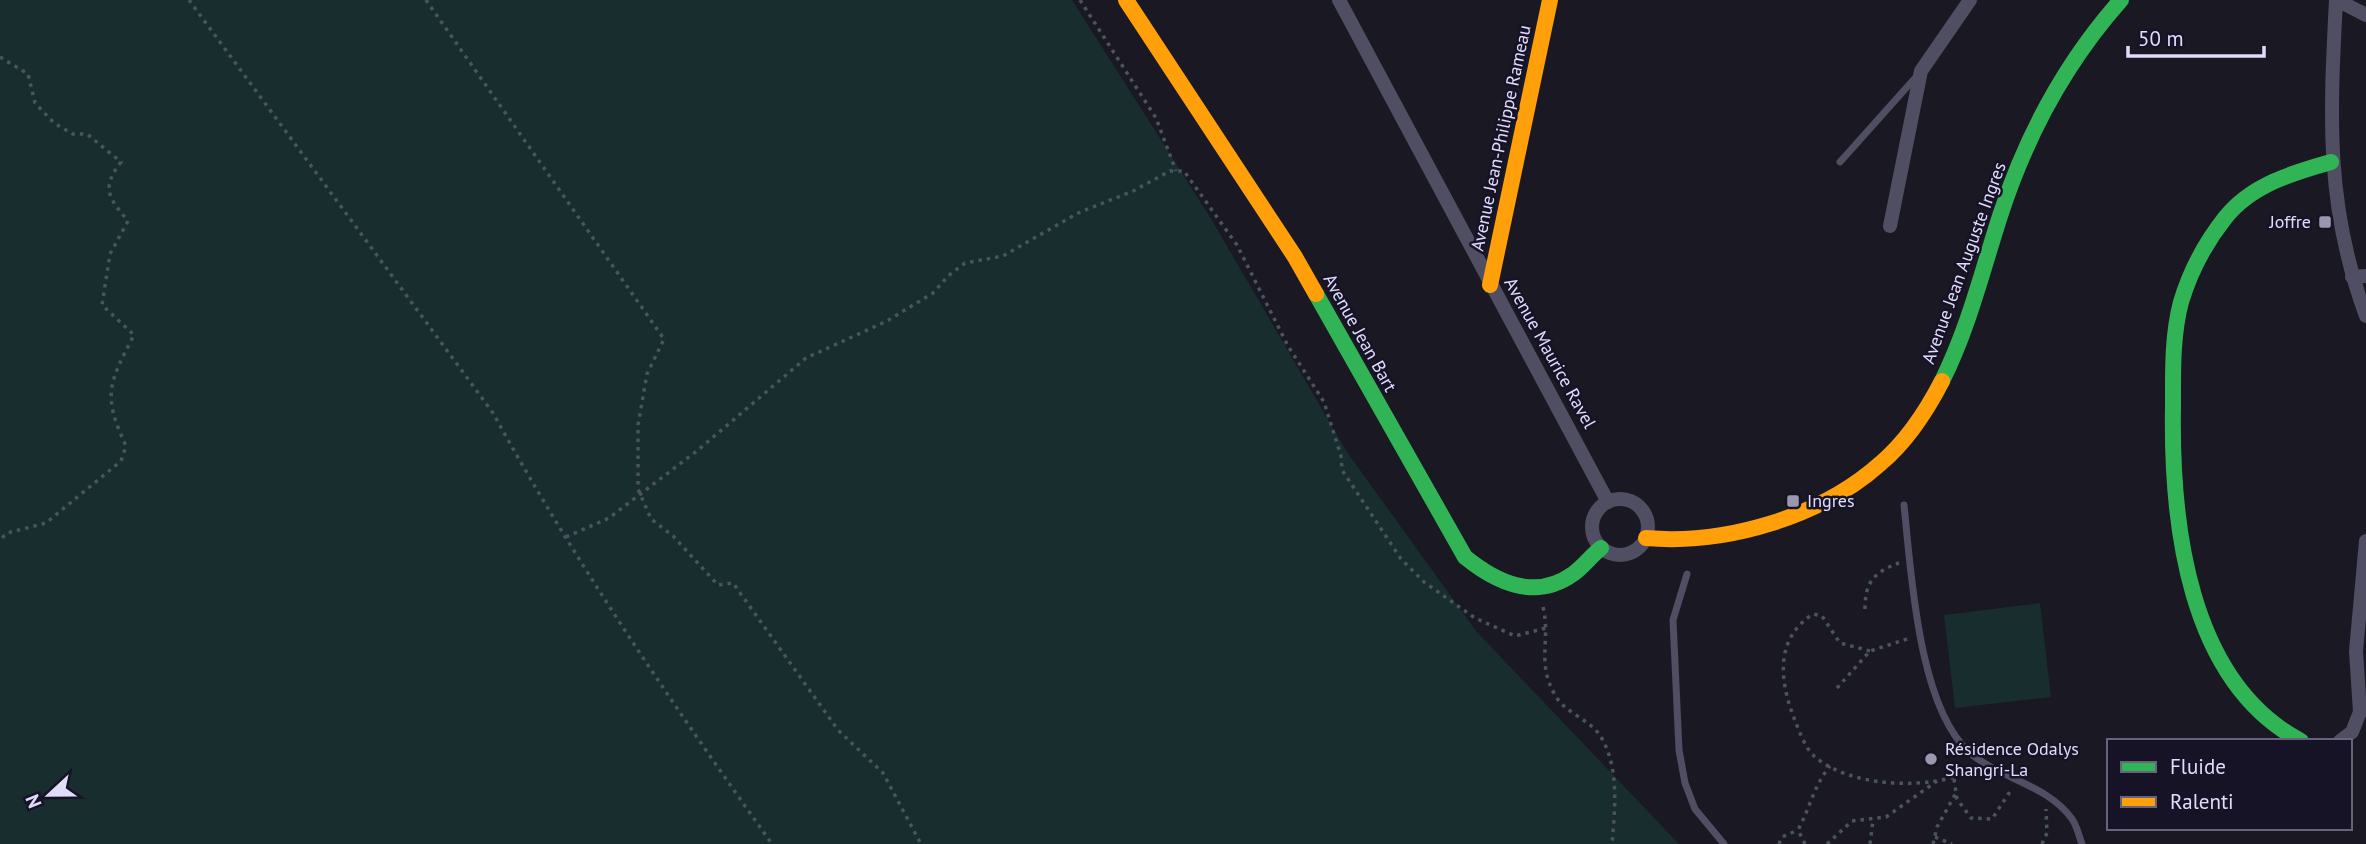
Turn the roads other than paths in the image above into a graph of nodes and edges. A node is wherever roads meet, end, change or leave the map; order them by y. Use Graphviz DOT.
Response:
graph roads {
  1 [pos="1126,0"];
  2 [pos="1339,0"];
  3 [pos="1550,0"];
  4 [pos="1970,0"];
  5 [pos="2121,0"];
  6 [pos="2337,0"];
  7 [pos="2366,15"];
  8 [pos="1921,71"];
  9 [pos="1840,162"];
  10 [pos="2331,163"];
  11 [pos="1890,226"];
  12 [pos="2359,277"];
  13 [pos="1490,285"];
  14 [pos="2366,316"];
  15 [pos="1608,502"];
  16 [pos="1904,505"];
  17 [pos="1646,538"];
  18 [pos="2366,541"];
  19 [pos="1601,548"];
  20 [pos="1687,574"];
  21 [pos="2297,739"];
  22 [pos="2343,739"];
  23 [pos="1724,844"];
  24 [pos="2082,844"];
  1 -- 19 [label="street, Avenue Jean Bart"];
  2 -- 13 [label="street, Avenue Maurice Ravel"];
  3 -- 13 [label="street, Avenue Jean-Philippe Rameau"];
  4 -- 8 [label="street"];
  5 -- 17 [label="street, Avenue Jean Auguste Ingres"];
  6 -- 7 [label="street"];
  6 -- 10 [label="street"];
  8 -- 9 [label="lane"];
  8 -- 11 [label="street"];
  10 -- 12 [label="street"];
  10 -- 21 [label="street"];
  12 -- 14 [label="street"];
  13 -- 15 [label="street, Avenue Maurice Ravel"];
  15 -- 17 [label="street"];
  15 -- 19 [label="street"];
  16 -- 24 [label="lane"];
  17 -- 19 [label="street"];
  18 -- 22 [label="street"];
  20 -- 23 [label="lane"];
}
